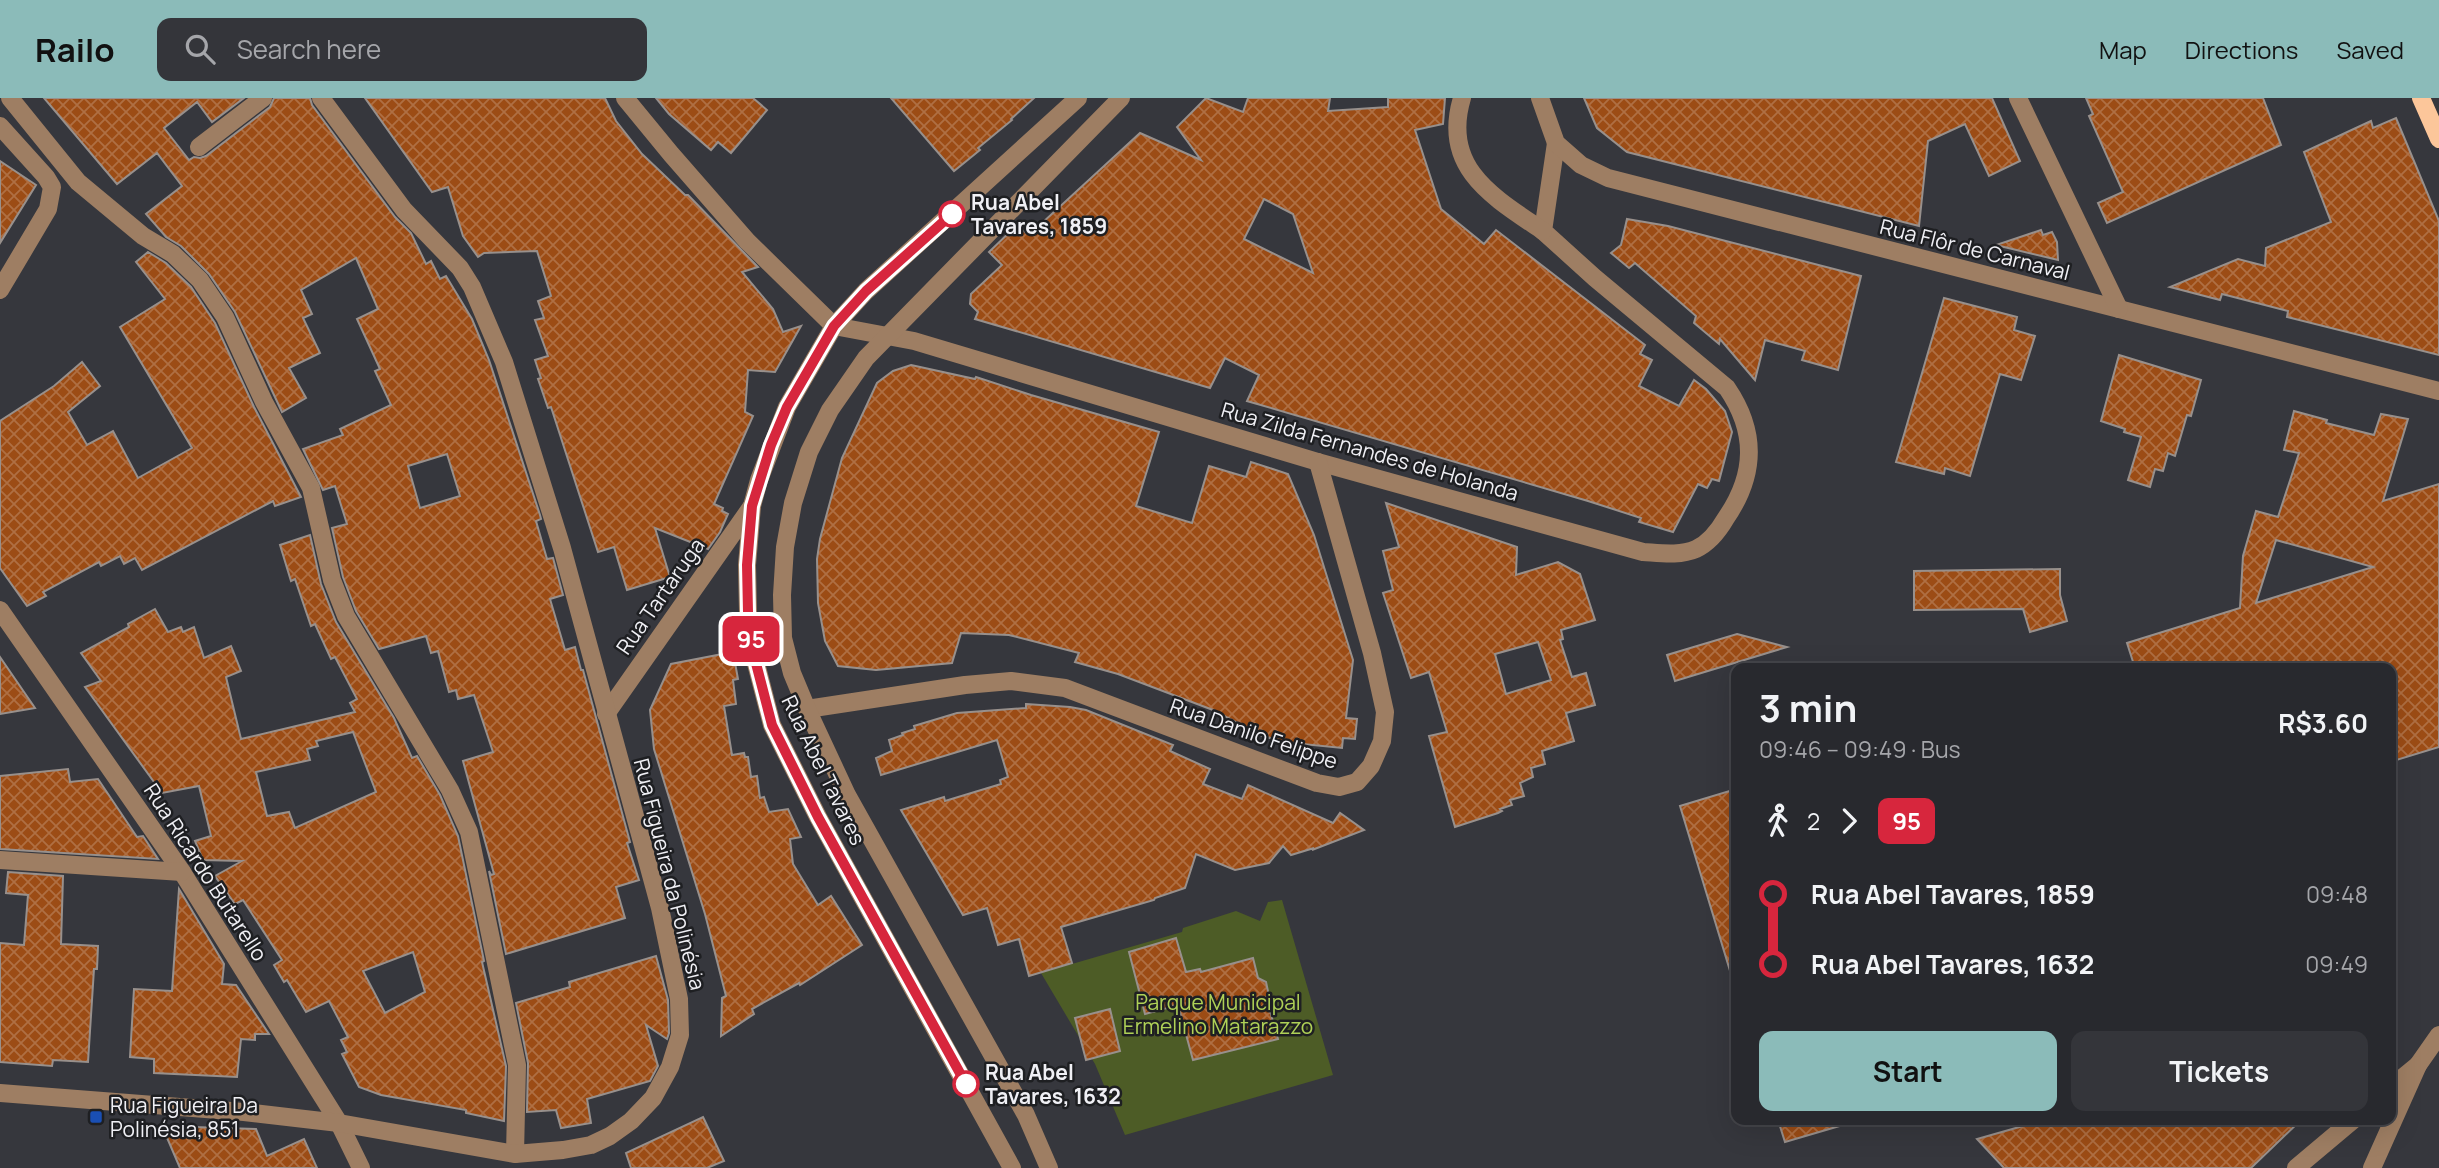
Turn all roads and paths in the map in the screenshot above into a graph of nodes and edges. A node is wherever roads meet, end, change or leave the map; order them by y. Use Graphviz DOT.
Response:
graph roads {
  1 [pos="10,98"];
  2 [pos="263,98"];
  3 [pos="321,98"];
  4 [pos="625,98"];
  5 [pos="1079,98"];
  6 [pos="1121,98"];
  7 [pos="1462,98"];
  8 [pos="1540,98"];
  9 [pos="2421,98"];
  10 [pos="2022,101"];
  11 [pos="0,126"];
  12 [pos="2439,139"];
  13 [pos="1556,143"];
  14 [pos="199,147"];
  15 [pos="1543,231"];
  16 [pos="6,266"];
  17 [pos="0,290"];
  18 [pos="2119,309"];
  19 [pos="834,326"];
  20 [pos="887,336"];
  21 [pos="2439,391"];
  22 [pos="1318,462"];
  23 [pos="752,506"];
  24 [pos="0,610"];
  25 [pos="807,709"];
  26 [pos="606,714"];
  27 [pos="0,860"];
  28 [pos="182,872"];
  29 [pos="2439,1035"];
  30 [pos="2418,1065"];
  31 [pos="2396,1083"];
  32 [pos="0,1093"];
  33 [pos="2396,1114"];
  34 [pos="339,1123"];
  35 [pos="2347,1125"];
  36 [pos="2391,1125"];
  37 [pos="515,1154"];
  38 [pos="361,1168"];
  39 [pos="1012,1168"];
  40 [pos="1049,1168"];
  41 [pos="2296,1168"];
  42 [pos="2372,1168"];
  1 -- 37 [label="street"];
  2 -- 14 [label="street"];
  3 -- 26 [label="street, Rua Figueira da Polinésia"];
  4 -- 19 [label="street"];
  5 -- 19 [label="street, Rua Abel Tavares"];
  6 -- 20 [label="street, Rua Abel Tavares"];
  7 -- 15 [label="street, Rua Zilda Fernandes de Holanda"];
  8 -- 13 [label="street, Rua Flôr de Carnaval"];
  9 -- 12 [label="main road"];
  10 -- 18 [label="street"];
  11 -- 16 [label="street"];
  13 -- 15 [label="street"];
  13 -- 18 [label="street, Rua Flôr de Carnaval"];
  15 -- 22 [label="street, Rua Zilda Fernandes de Holanda"];
  16 -- 17 [label="street"];
  18 -- 21 [label="street, Rua Flôr de Carnaval"];
  19 -- 20 [label="street, Rua Zilda Fernandes de Holanda"];
  19 -- 23 [label="street, Rua Abel Tavares"];
  20 -- 22 [label="street, Rua Zilda Fernandes de Holanda"];
  20 -- 25 [label="street, Rua Abel Tavares"];
  22 -- 25 [label="street, Rua Danilo Felippe"];
  23 -- 26 [label="street, Rua Tartaruga"];
  23 -- 39 [label="street, Rua Abel Tavares"];
  24 -- 28 [label="street, Rua Ricardo Butarello"];
  25 -- 40 [label="street, Rua Abel Tavares"];
  26 -- 37 [label="street, Rua Figueira da Polinésia"];
  27 -- 28 [label="street"];
  28 -- 34 [label="street, Rua Ricardo Butarello"];
  29 -- 30 [label="street"];
  30 -- 31 [label="street"];
  30 -- 33 [label="street"];
  32 -- 34 [label="street, Rua Figueira da Polinésia"];
  34 -- 37 [label="street, Rua Figueira da Polinésia"];
  34 -- 38 [label="street, Rua Ricardo Butarello"];
  35 -- 41 [label="street"];
  36 -- 42 [label="street"];
}
